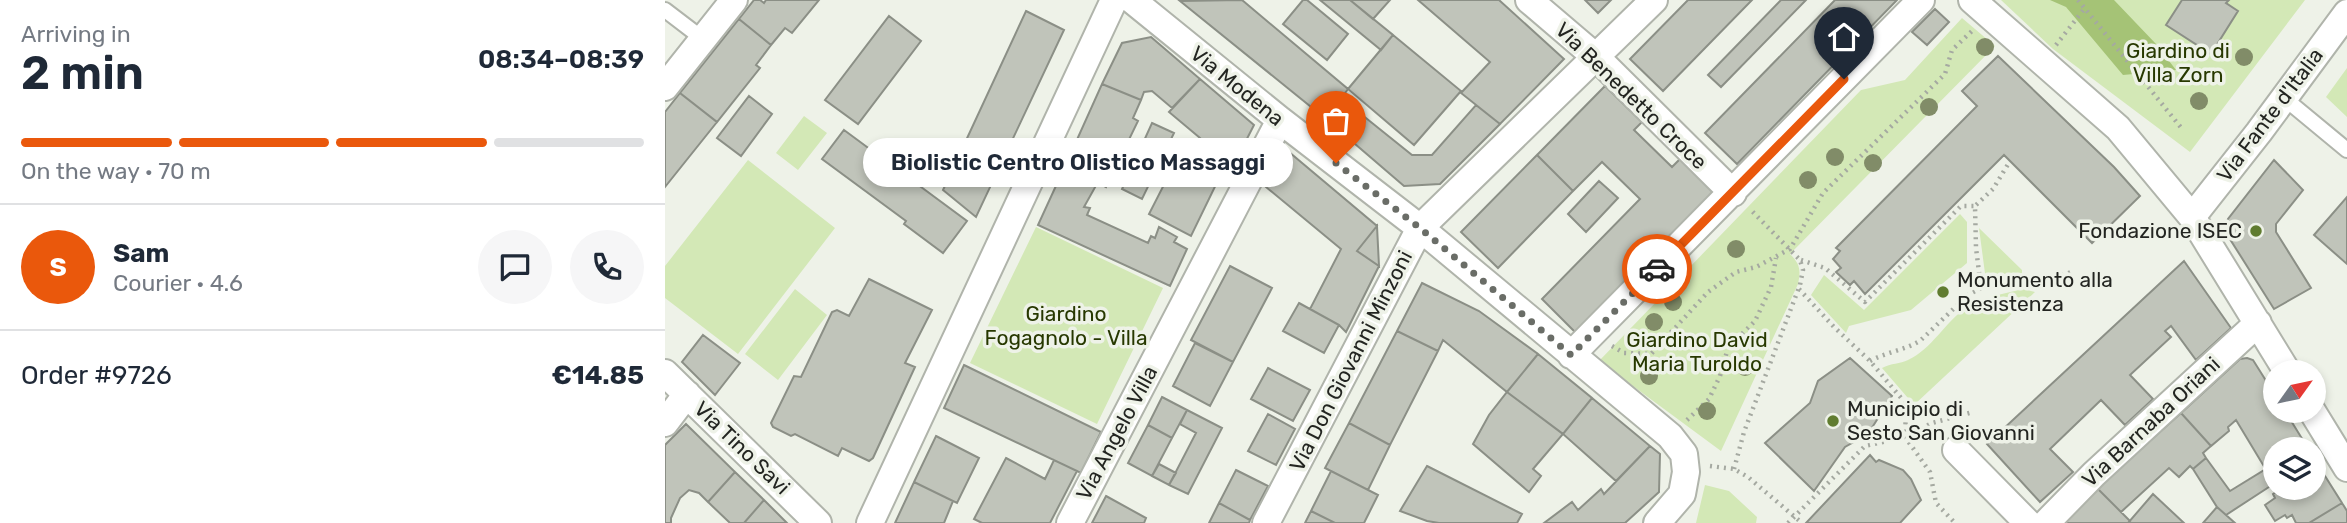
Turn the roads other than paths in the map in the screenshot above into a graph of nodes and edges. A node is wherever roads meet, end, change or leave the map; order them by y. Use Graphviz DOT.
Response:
graph roads {
  1 [pos="734,0"];
  2 [pos="1114,0"];
  3 [pos="1132,0"];
  4 [pos="1529,0"];
  5 [pos="1654,0"];
  6 [pos="1921,0"];
  7 [pos="1980,7"];
  8 [pos="665,10"];
  9 [pos="2347,13"];
  10 [pos="703,39"];
  11 [pos="1597,58"];
  12 [pos="665,87"];
  13 [pos="2284,98"];
  14 [pos="1280,120"];
  15 [pos="2347,150"];
  16 [pos="1733,192"];
  17 [pos="2193,216"];
  18 [pos="1420,228"];
  19 [pos="2258,323"];
  20 [pos="1571,355"];
  21 [pos="2280,360"];
  22 [pos="665,373"];
  23 [pos="687,394"];
  24 [pos="665,423"];
  25 [pos="2320,424"];
  26 [pos="1957,450"];
  27 [pos="2347,468"];
  28 [pos="818,523"];
  29 [pos="870,523"];
  30 [pos="1070,523"];
  31 [pos="1266,523"];
  32 [pos="1657,523"];
  33 [pos="2028,523"];
  34 [pos="2046,523"];
  1 -- 10 [label="street"];
  2 -- 29 [label="street"];
  3 -- 14 [label="street, Via Modena"];
  4 -- 11 [label="street, Via Benedetto Croce"];
  5 -- 11 [label="street, Via Don Giovanni Minzoni"];
  6 -- 16 [label="street"];
  7 -- 17 [label="street"];
  8 -- 10 [label="lane"];
  9 -- 13 [label="street, Via Fante d'Italia"];
  10 -- 12 [label="street"];
  11 -- 16 [label="street, Via Benedetto Croce"];
  11 -- 18 [label="street, Via Don Giovanni Minzoni"];
  13 -- 15 [label="lane"];
  13 -- 17 [label="street, Via Fante d'Italia"];
  14 -- 18 [label="street, Via Modena"];
  14 -- 30 [label="street, Via Angelo Villa"];
  16 -- 20 [label="street"];
  17 -- 19 [label="street"];
  18 -- 20 [label="street, Via Modena"];
  18 -- 31 [label="street, Via Don Giovanni Minzoni"];
  19 -- 21 [label="street"];
  19 -- 34 [label="street, Via Barnaba Oriani"];
  20 -- 32 [label="street, Via Modena"];
  22 -- 23 [label="street, Via Tino Savi"];
  23 -- 24 [label="street"];
  23 -- 28 [label="street, Via Tino Savi"];
  25 -- 27 [label="street"];
  26 -- 33 [label="street"];
}
